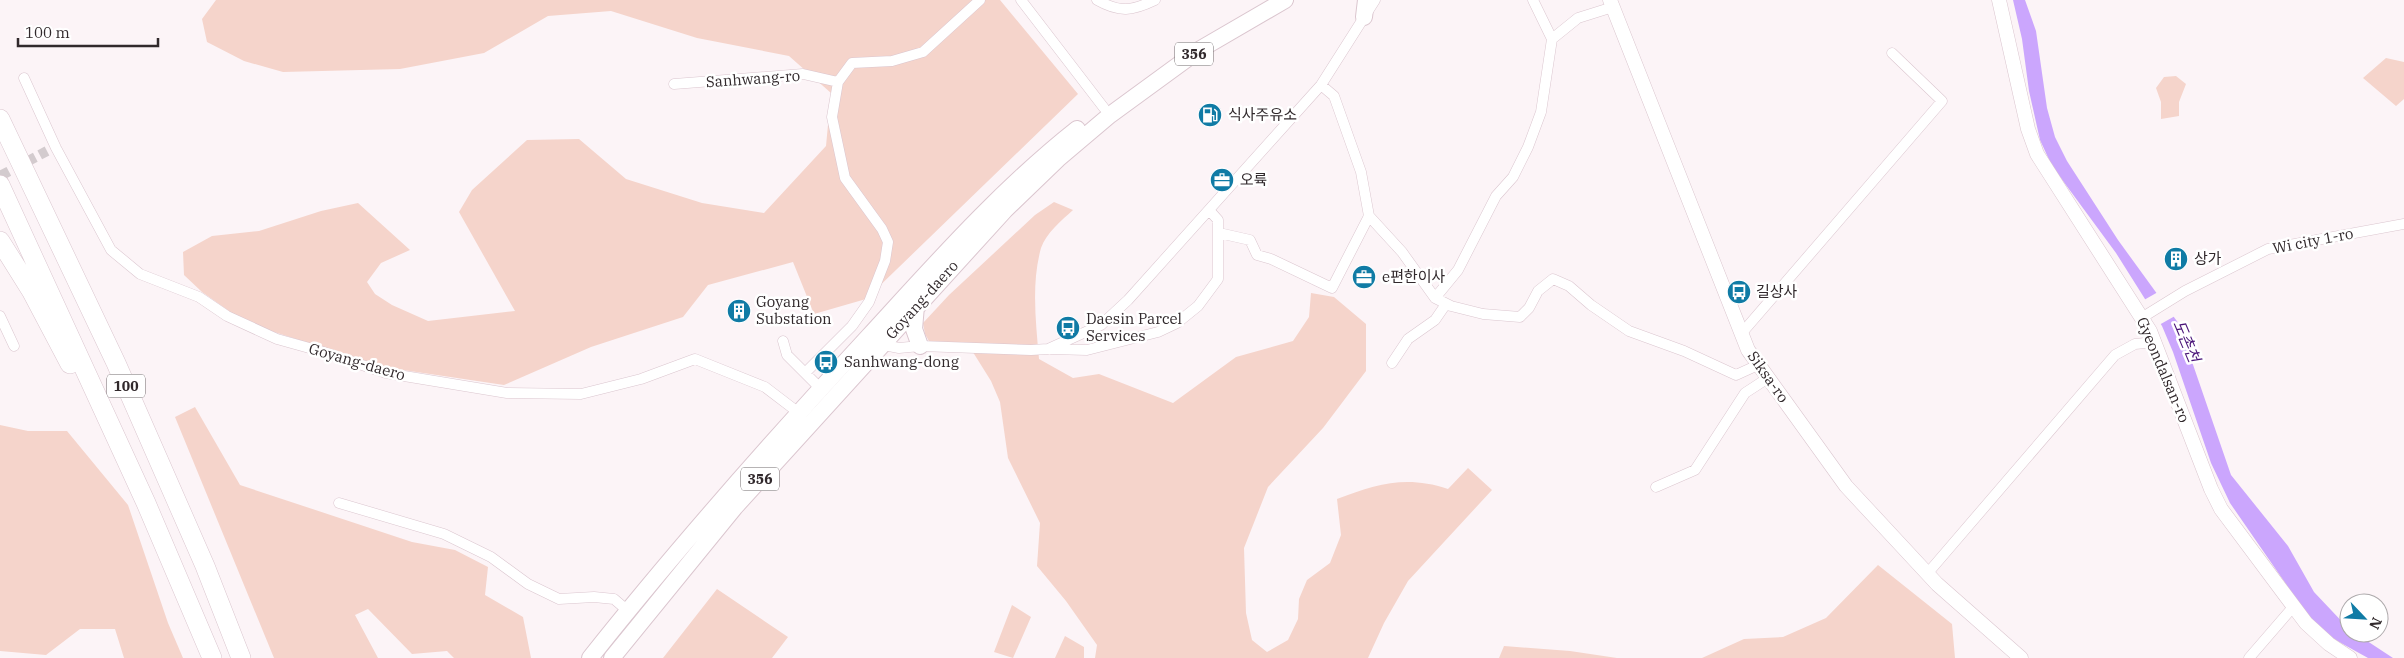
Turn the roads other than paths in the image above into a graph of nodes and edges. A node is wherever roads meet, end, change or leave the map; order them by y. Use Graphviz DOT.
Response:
graph roads {
  1 [pos="980,0"];
  2 [pos="1021,0"];
  3 [pos="1097,0"];
  4 [pos="1155,0"];
  5 [pos="1262,0"];
  6 [pos="1285,0"];
  7 [pos="1366,0"];
  8 [pos="1375,0"];
  9 [pos="1533,0"];
  10 [pos="1999,0"];
  11 [pos="1612,3"];
  12 [pos="1364,17"];
  13 [pos="1552,40"];
  14 [pos="1892,52"];
  15 [pos="24,78"];
  16 [pos="838,82"];
  17 [pos="674,84"];
  18 [pos="1321,85"];
  19 [pos="1104,108"];
  20 [pos="0,119"];
  21 [pos="0,184"];
  22 [pos="1209,210"];
  23 [pos="1369,216"];
  24 [pos="2404,224"];
  25 [pos="1219,233"];
  26 [pos="0,241"];
  27 [pos="1435,298"];
  28 [pos="1446,304"];
  29 [pos="916,306"];
  30 [pos="2146,315"];
  31 [pos="0,316"];
  32 [pos="1742,334"];
  33 [pos="866,339"];
  34 [pos="783,341"];
  35 [pos="2156,342"];
  36 [pos="883,345"];
  37 [pos="14,346"];
  38 [pos="920,346"];
  39 [pos="1048,349"];
  40 [pos="1392,363"];
  41 [pos="1758,365"];
  42 [pos="805,374"];
  43 [pos="1768,378"];
  44 [pos="820,388"];
  45 [pos="798,413"];
  46 [pos="1656,487"];
  47 [pos="146,503"];
  48 [pos="339,503"];
  49 [pos="1927,574"];
  50 [pos="2293,607"];
  51 [pos="628,611"];
  52 [pos="212,658"];
  53 [pos="241,658"];
  54 [pos="590,658"];
  55 [pos="612,658"];
  56 [pos="2020,658"];
  57 [pos="2248,658"];
  58 [pos="2350,658"];
  1 -- 16 [label="street"];
  2 -- 19 [label="street"];
  3 -- 4 [label="street"];
  5 -- 19 [label="main road, Goyang-daero / 356"];
  6 -- 29 [label="main road, Goyang-daero / 356"];
  7 -- 12 [label="main road"];
  8 -- 12 [label="street"];
  9 -- 13 [label="street"];
  10 -- 30 [label="street, Gyeondalsan-ro"];
  11 -- 13 [label="street"];
  11 -- 32 [label="street, Siksa-ro"];
  12 -- 18 [label="street"];
  13 -- 27 [label="street"];
  14 -- 32 [label="street"];
  15 -- 45 [label="street, Goyang-daero"];
  16 -- 17 [label="street, Sanhwang-ro"];
  16 -- 42 [label="street"];
  18 -- 22 [label="street"];
  18 -- 23 [label="street"];
  19 -- 33 [label="main road, Goyang-daero / 356"];
  20 -- 53 [label="highway, 100"];
  21 -- 47 [label="highway, 100"];
  22 -- 25 [label="street"];
  22 -- 39 [label="street"];
  23 -- 25 [label="street"];
  23 -- 27 [label="street"];
  24 -- 30 [label="street, Wi city 1-ro"];
  25 -- 39 [label="street"];
  26 -- 47 [label="highway"];
  27 -- 28 [label="street"];
  28 -- 40 [label="street"];
  28 -- 41 [label="street"];
  29 -- 36 [label="main road, Goyang-daero / 356"];
  29 -- 38 [label="main road"];
  30 -- 35 [label="street, Gyeondalsan-ro"];
  31 -- 37 [label="street"];
  32 -- 41 [label="street, Siksa-ro"];
  33 -- 36 [label="street"];
  33 -- 44 [label="main road, Goyang-daero / 356"];
  34 -- 42 [label="street"];
  35 -- 49 [label="street"];
  35 -- 50 [label="street, Gyeondalsan-ro"];
  36 -- 38 [label="street"];
  36 -- 55 [label="main road, Goyang-daero / 356"];
  38 -- 39 [label="street"];
  41 -- 43 [label="street, Siksa-ro"];
  42 -- 44 [label="street"];
  43 -- 46 [label="street"];
  43 -- 49 [label="street, Siksa-ro"];
  44 -- 45 [label="main road, Goyang-daero / 356"];
  45 -- 51 [label="main road, Goyang-daero / 356"];
  47 -- 52 [label="highway, 100"];
  48 -- 51 [label="street"];
  49 -- 56 [label="street, Siksa-ro"];
  50 -- 57 [label="street"];
  50 -- 58 [label="street, Gyeondalsan-ro"];
  51 -- 54 [label="main road, Goyang-daero / 356"];
}
